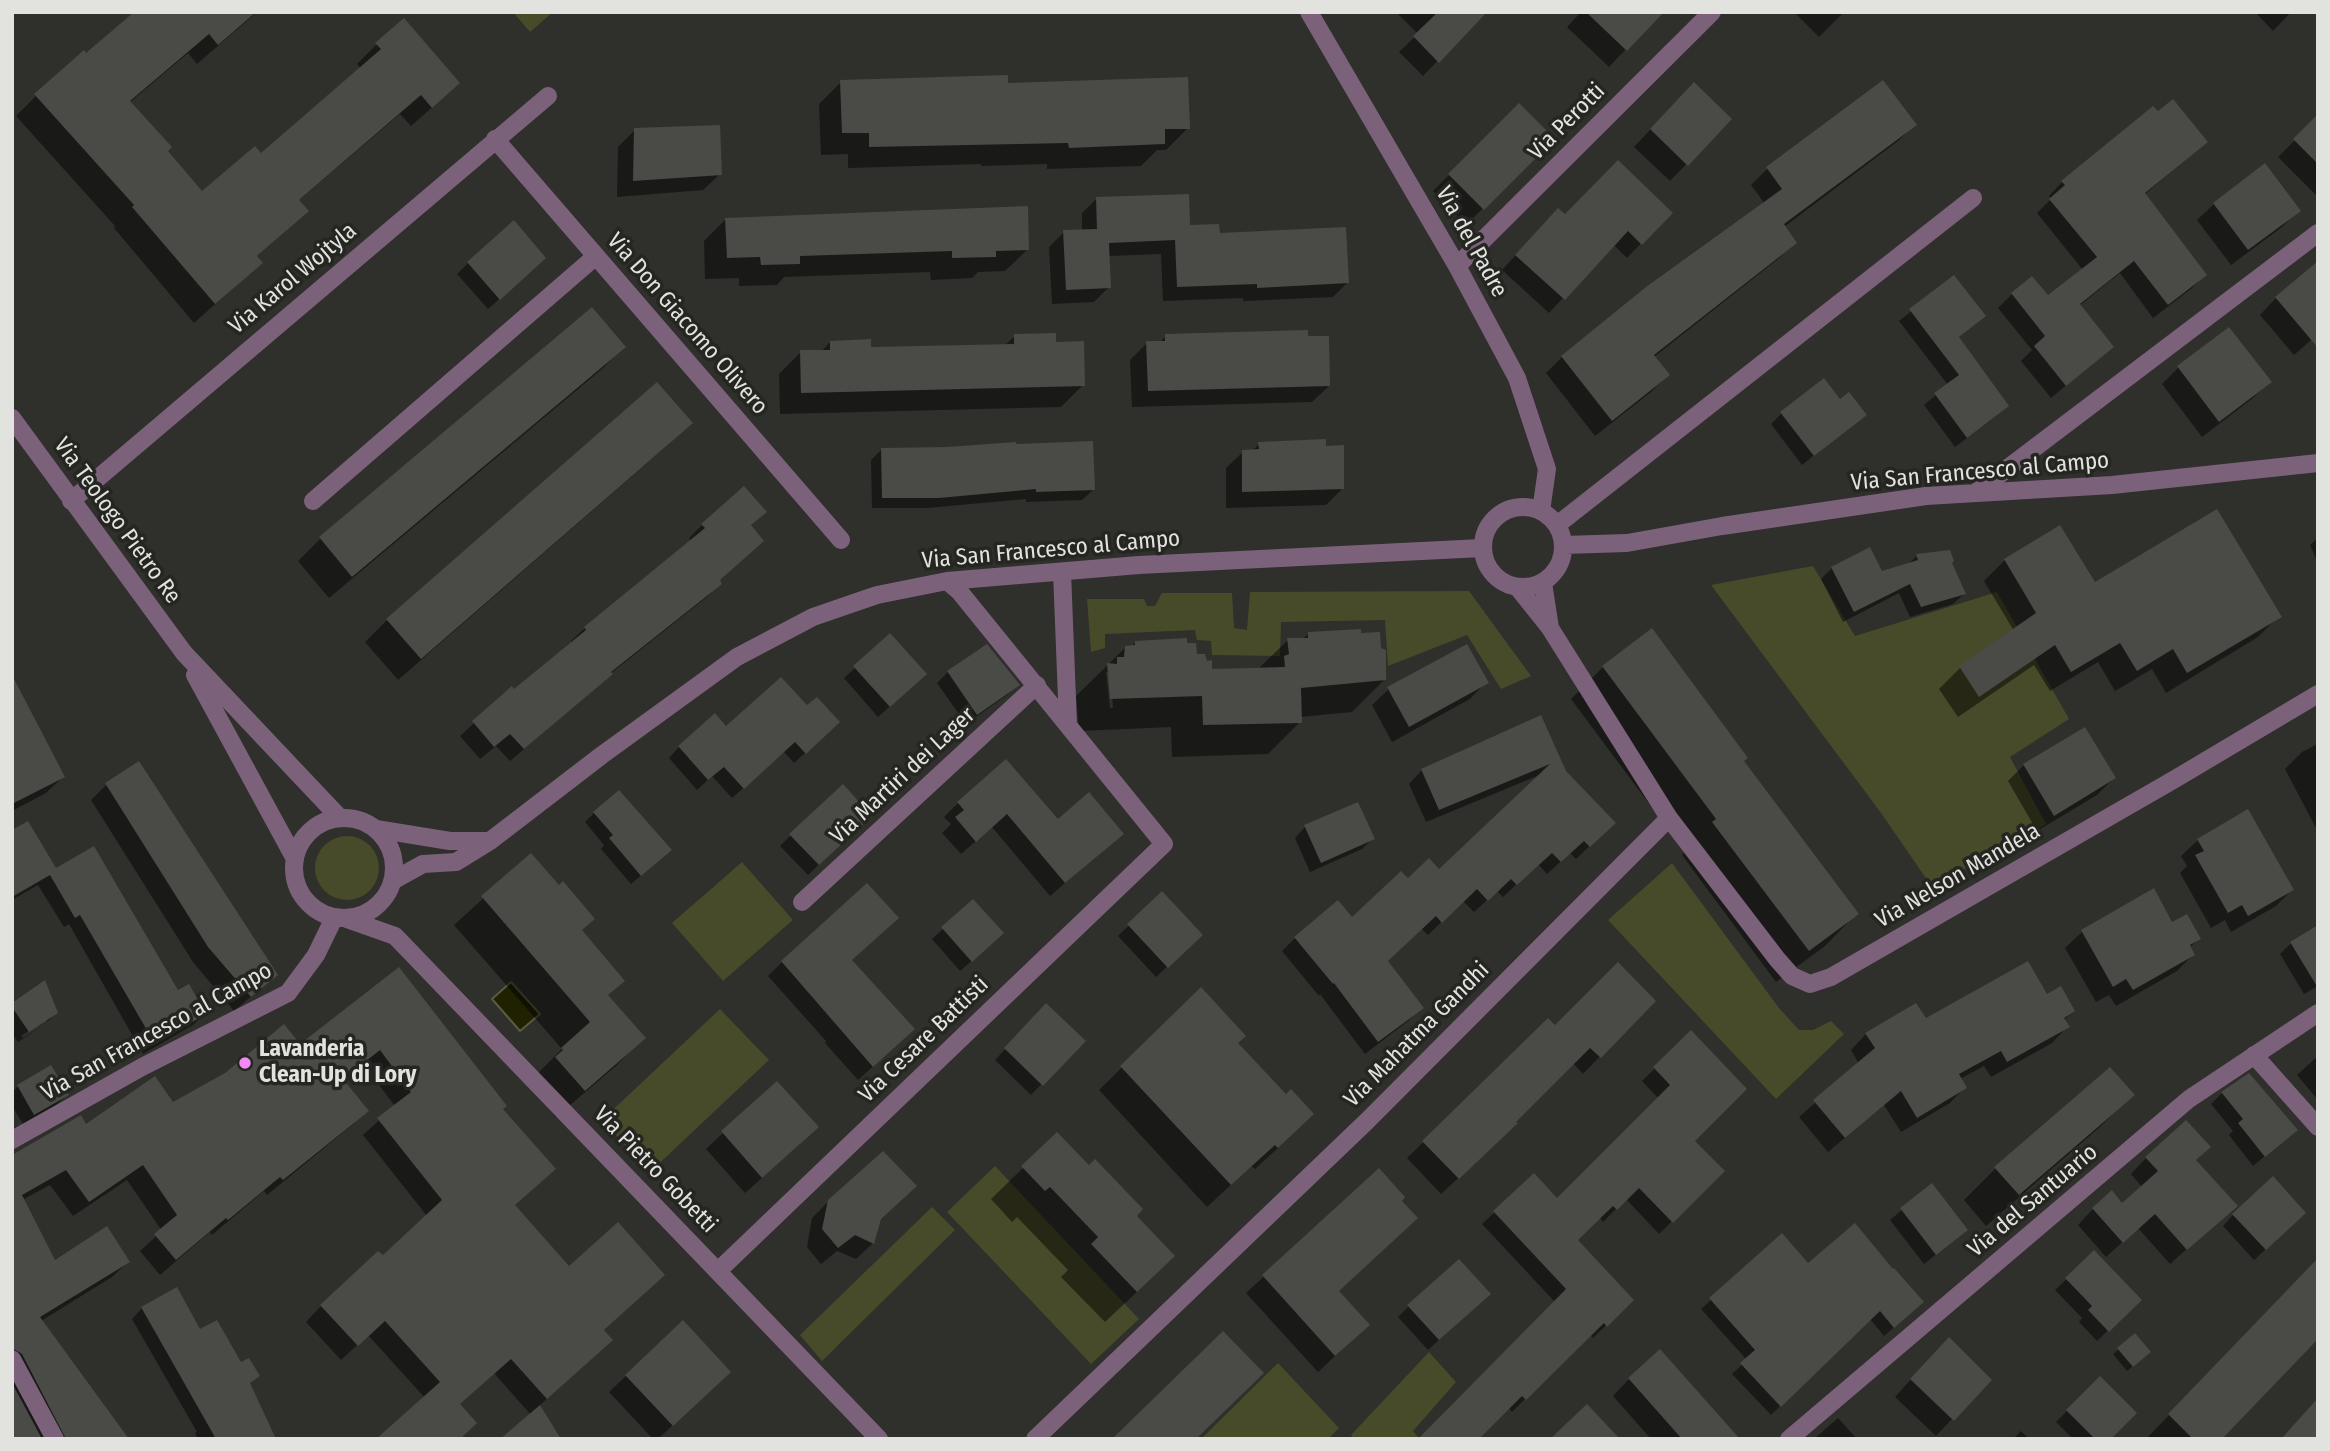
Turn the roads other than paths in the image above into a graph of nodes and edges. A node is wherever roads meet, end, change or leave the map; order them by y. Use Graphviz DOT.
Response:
graph roads {
  1 [pos="1309,12"];
  2 [pos="1712,12"];
  3 [pos="548,96"];
  4 [pos="495,139"];
  5 [pos="1973,198"];
  6 [pos="2318,233"];
  7 [pos="596,256"];
  8 [pos="1457,266"];
  9 [pos="12,418"];
  10 [pos="2318,463"];
  11 [pos="1975,494"];
  12 [pos="71,501"];
  13 [pos="313,501"];
  14 [pos="1541,511"];
  15 [pos="1557,525"];
  16 [pos="841,540"];
  17 [pos="1564,545"];
  18 [pos="1482,548"];
  19 [pos="1062,572"];
  20 [pos="947,581"];
  21 [pos="1543,583"];
  22 [pos="1518,587"];
  23 [pos="1550,628"];
  24 [pos="184,653"];
  25 [pos="1037,685"];
  26 [pos="2318,694"];
  27 [pos="1068,724"];
  28 [pos="340,818"];
  29 [pos="1669,818"];
  30 [pos="376,829"];
  31 [pos="490,841"];
  32 [pos="295,859"];
  33 [pos="391,886"];
  34 [pos="802,902"];
  35 [pos="340,919"];
  36 [pos="395,936"];
  37 [pos="2318,1013"];
  38 [pos="2255,1055"];
  39 [pos="2318,1127"];
  40 [pos="12,1140"];
  41 [pos="718,1271"];
  42 [pos="12,1359"];
  43 [pos="55,1439"];
  44 [pos="879,1439"];
  45 [pos="1035,1439"];
  46 [pos="1789,1439"];
  1 -- 8 [label="street, Via del Padre"];
  2 -- 8 [label="street, Via Perotti"];
  3 -- 4 [label="street, Via Karol Wojtyla"];
  4 -- 7 [label="street, Via Don Giacomo Olivero"];
  4 -- 12 [label="street, Via Karol Wojtyla"];
  5 -- 15 [label="street"];
  6 -- 11 [label="street"];
  7 -- 13 [label="street"];
  7 -- 16 [label="street, Via Don Giacomo Olivero"];
  8 -- 14 [label="street, Via del Padre"];
  9 -- 12 [label="street, Via Teologo Pietro Re"];
  10 -- 11 [label="street, Via San Francesco al Campo"];
  11 -- 17 [label="street, Via San Francesco al Campo"];
  12 -- 24 [label="street, Via Teologo Pietro Re"];
  14 -- 15 [label="street"];
  14 -- 18 [label="street"];
  15 -- 17 [label="street"];
  17 -- 21 [label="street"];
  18 -- 19 [label="street, Via San Francesco al Campo"];
  18 -- 22 [label="street"];
  19 -- 20 [label="street, Via San Francesco al Campo"];
  19 -- 27 [label="street"];
  20 -- 25 [label="street"];
  20 -- 31 [label="street, Via San Francesco al Campo"];
  21 -- 22 [label="street"];
  21 -- 23 [label="street"];
  22 -- 23 [label="street"];
  23 -- 29 [label="street"];
  24 -- 28 [label="street, Via Teologo Pietro Re"];
  24 -- 32 [label="street, Via Teologo Pietro Re"];
  25 -- 27 [label="street"];
  25 -- 34 [label="street, Via Martiri dei Lager"];
  26 -- 29 [label="street, Via Nelson Mandela"];
  27 -- 41 [label="street, Via Cesare Battisti"];
  28 -- 30 [label="street"];
  28 -- 32 [label="street"];
  29 -- 45 [label="street, Via Mahatma Gandhi"];
  30 -- 31 [label="street"];
  30 -- 33 [label="street"];
  31 -- 33 [label="street, Via San Francesco al Campo"];
  32 -- 35 [label="street"];
  33 -- 35 [label="street"];
  33 -- 36 [label="street"];
  35 -- 36 [label="street, Via Pietro Gobetti"];
  35 -- 40 [label="street, Via San Francesco al Campo"];
  36 -- 41 [label="street, Via Pietro Gobetti"];
  37 -- 38 [label="street, Via del Santuario"];
  38 -- 39 [label="street"];
  38 -- 46 [label="street, Via del Santuario"];
  41 -- 44 [label="street, Via Pietro Gobetti"];
  42 -- 43 [label="street"];
}
